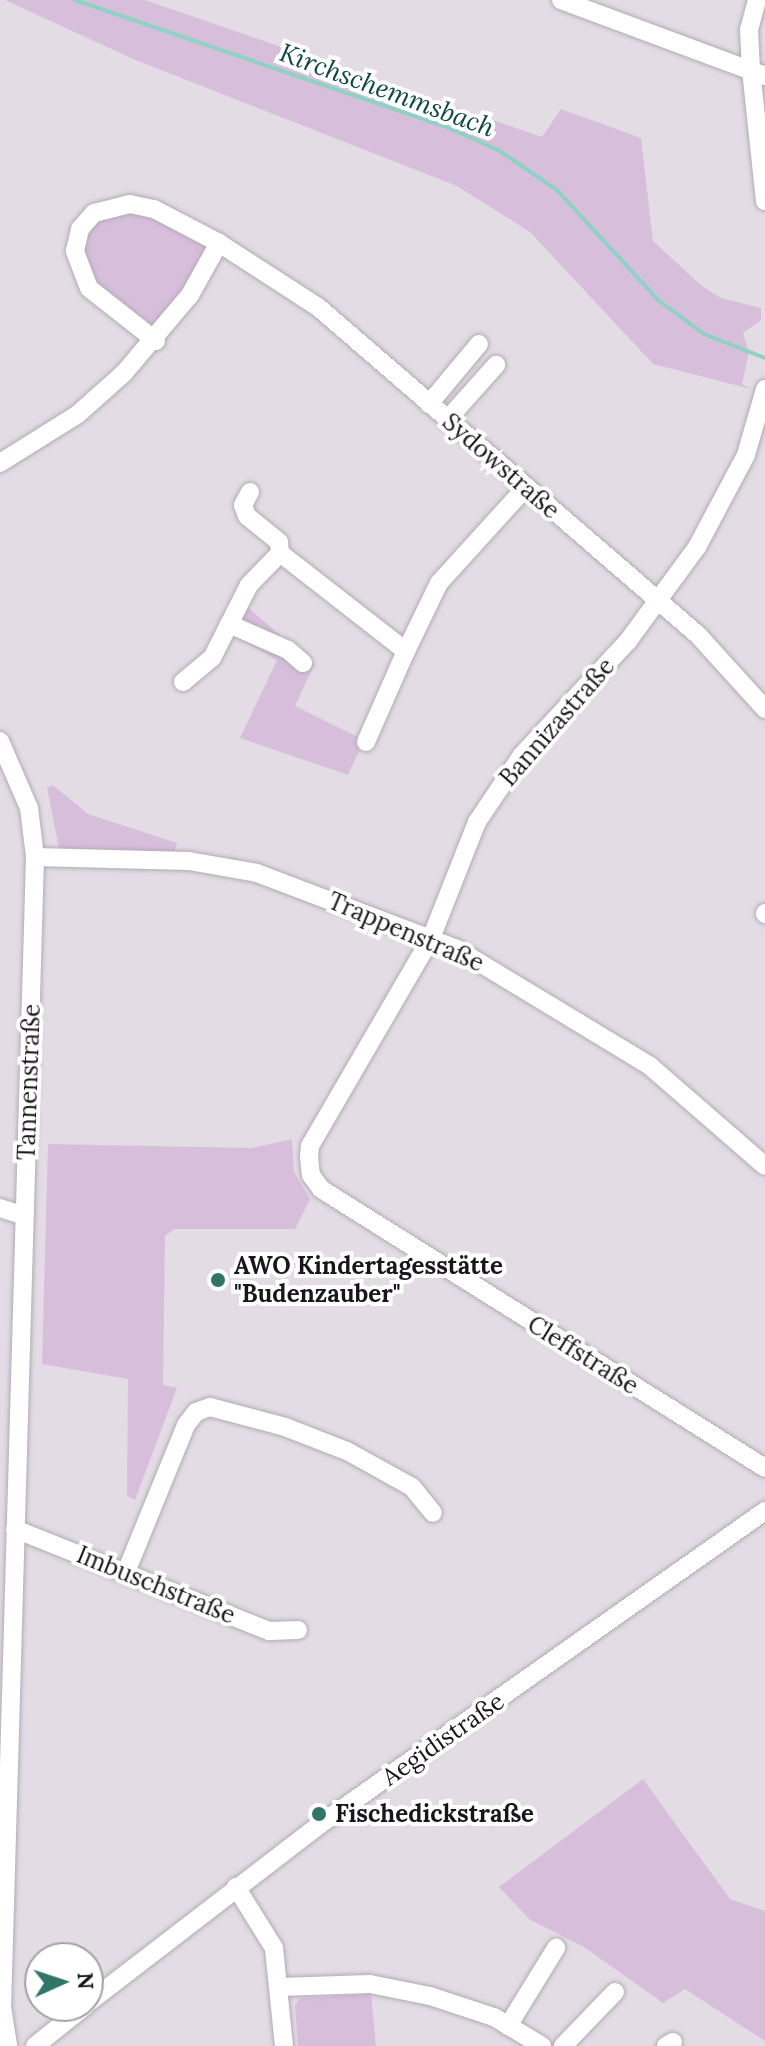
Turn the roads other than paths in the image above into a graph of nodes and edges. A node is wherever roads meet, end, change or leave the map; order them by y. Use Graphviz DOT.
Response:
graph roads {
  1 [pos="561,0"];
  2 [pos="757,0"];
  3 [pos="758,73"];
  4 [pos="765,201"];
  5 [pos="219,243"];
  6 [pos="156,341"];
  7 [pos="479,344"];
  8 [pos="496,365"];
  9 [pos="765,389"];
  10 [pos="429,404"];
  11 [pos="447,420"];
  12 [pos="0,463"];
  13 [pos="526,487"];
  14 [pos="250,492"];
  15 [pos="280,553"];
  16 [pos="655,603"];
  17 [pos="229,624"];
  18 [pos="406,651"];
  19 [pos="303,663"];
  20 [pos="183,682"];
  21 [pos="765,709"];
  22 [pos="0,741"];
  23 [pos="366,742"];
  24 [pos="35,857"];
  25 [pos="431,938"];
  26 [pos="765,1166"];
  27 [pos="321,1189"];
  28 [pos="0,1208"];
  29 [pos="25,1216"];
  30 [pos="9,1429"];
  31 [pos="765,1468"];
  32 [pos="765,1511"];
  33 [pos="433,1513"];
  34 [pos="15,1529"];
  35 [pos="126,1572"];
  36 [pos="298,1630"];
  37 [pos="236,1887"];
  38 [pos="556,1948"];
  39 [pos="280,1987"];
  40 [pos="104,1991"];
  41 [pos="615,1992"];
  42 [pos="65,2022"];
  43 [pos="508,2026"];
  44 [pos="8,2046"];
  45 [pos="35,2046"];
  46 [pos="284,2046"];
  47 [pos="542,2046"];
  48 [pos="563,2046"];
  1 -- 3 [label="street"];
  2 -- 3 [label="street"];
  3 -- 4 [label="street"];
  5 -- 6 [label="street"];
  5 -- 6 [label="street, Sydowstraße"];
  5 -- 10 [label="street, Sydowstraße"];
  6 -- 12 [label="street"];
  7 -- 10 [label="street"];
  8 -- 11 [label="street"];
  9 -- 16 [label="street, Bannizastraße"];
  10 -- 11 [label="street, Sydowstraße"];
  11 -- 13 [label="street, Sydowstraße"];
  13 -- 16 [label="street, Sydowstraße"];
  13 -- 18 [label="street"];
  14 -- 15 [label="street"];
  15 -- 17 [label="street"];
  15 -- 18 [label="street"];
  16 -- 21 [label="street, Sydowstraße"];
  16 -- 25 [label="street, Bannizastraße"];
  17 -- 19 [label="street"];
  17 -- 20 [label="street"];
  18 -- 23 [label="street"];
  22 -- 24 [label="street, Tannenstraße"];
  24 -- 25 [label="street, Trappenstraße"];
  24 -- 29 [label="street, Tannenstraße"];
  25 -- 26 [label="street, Trappenstraße"];
  25 -- 27 [label="street, Bannizastraße"];
  27 -- 31 [label="street, Cleffstraße"];
  28 -- 29 [label="street"];
  29 -- 30 [label="street, Tannenstraße"];
  30 -- 34 [label="street, Tannenstraße"];
  32 -- 37 [label="street, Aegidistraße"];
  33 -- 35 [label="street"];
  34 -- 35 [label="street, Imbuschstraße"];
  34 -- 44 [label="street, Tannenstraße"];
  35 -- 36 [label="street, Imbuschstraße"];
  37 -- 39 [label="street"];
  37 -- 40 [label="street, Aegidistraße"];
  38 -- 43 [label="street"];
  39 -- 43 [label="street"];
  39 -- 46 [label="street"];
  41 -- 48 [label="street"];
  42 -- 45 [label="street, Aegidistraße"];
  43 -- 47 [label="street"];
}
